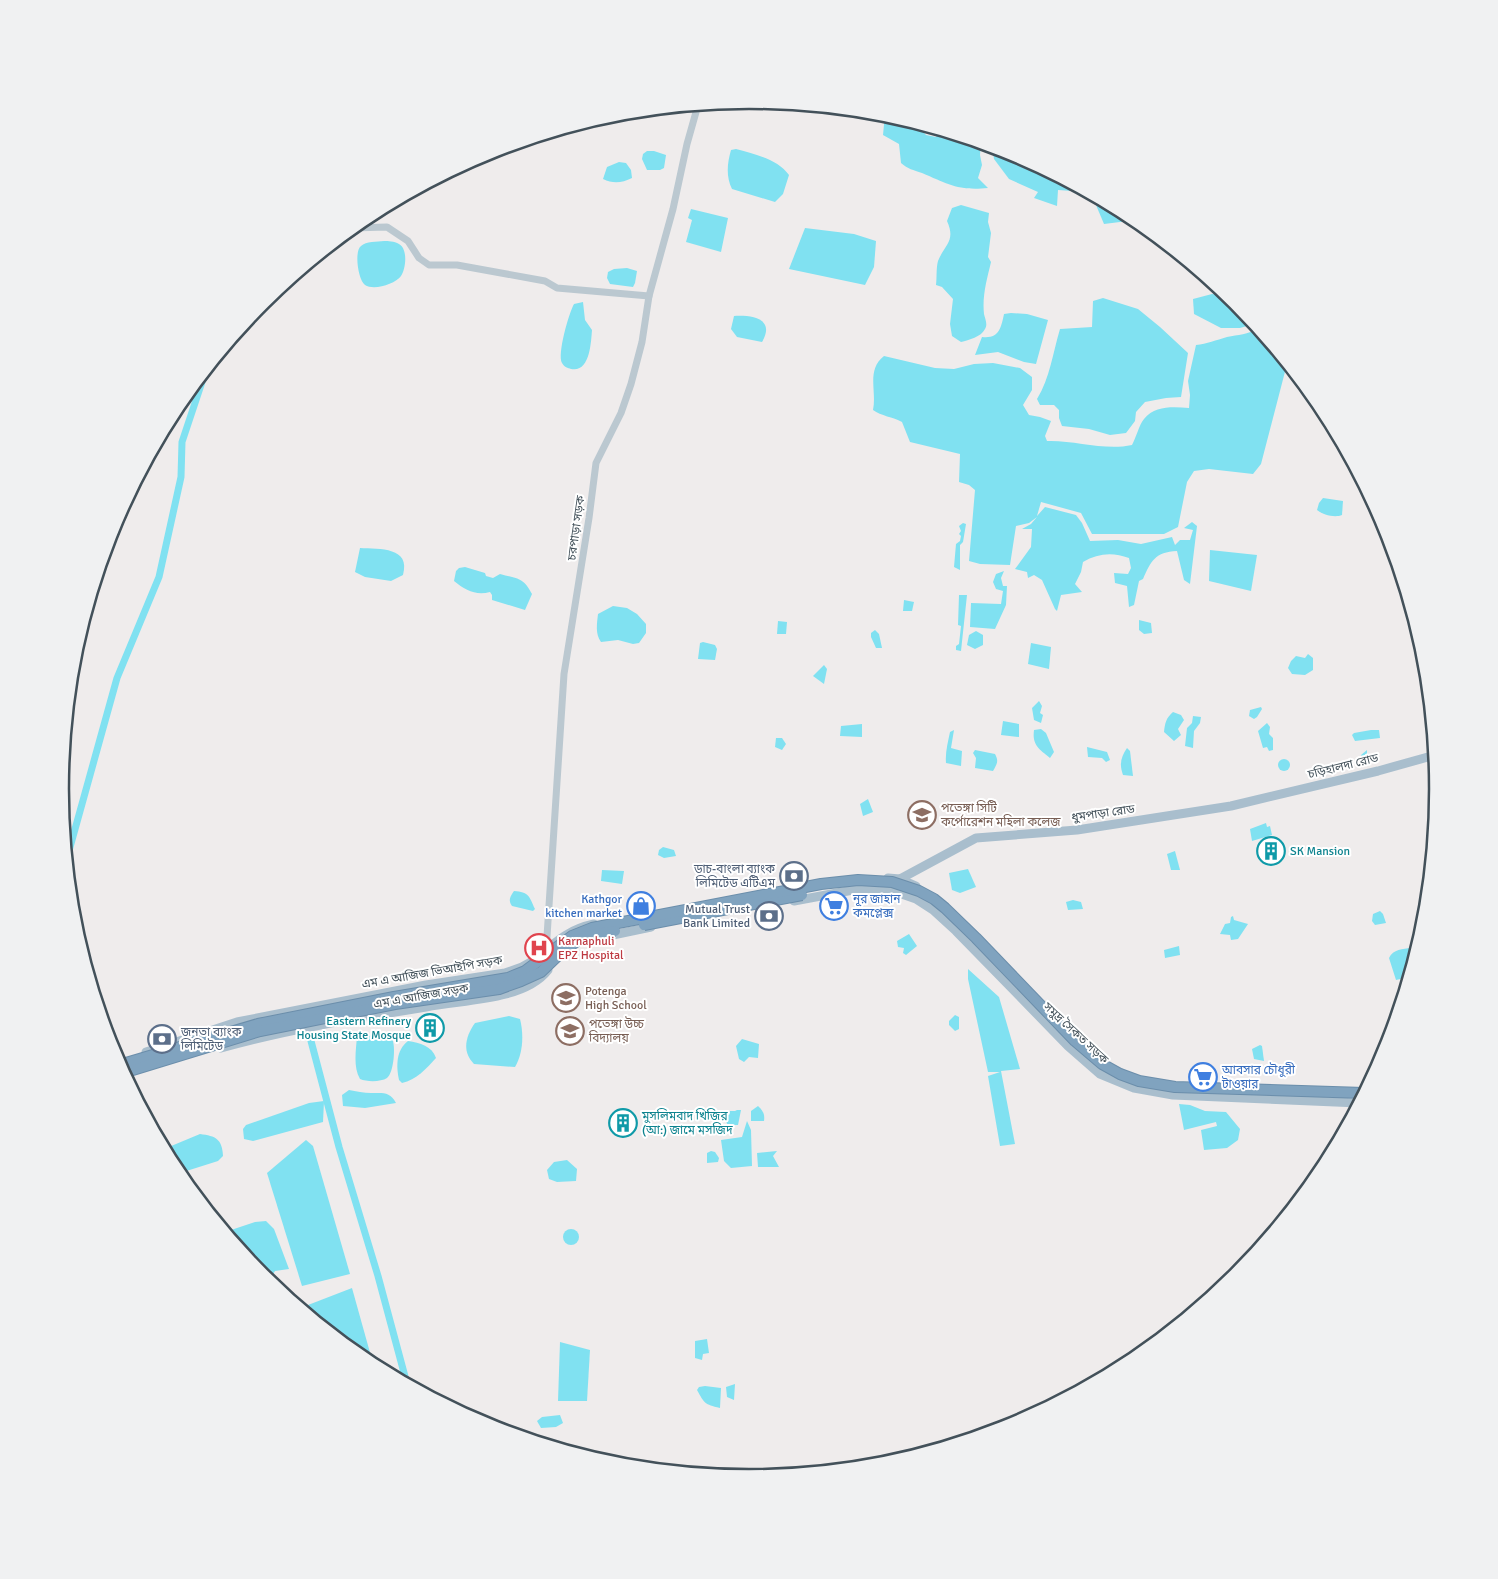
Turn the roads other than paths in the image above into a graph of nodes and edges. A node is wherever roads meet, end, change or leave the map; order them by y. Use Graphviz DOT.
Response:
graph roads {
  1 [pos="696,112"];
  2 [pos="366,228"];
  3 [pos="649,296"];
  4 [pos="1428,756"];
  5 [pos="1272,797"];
  6 [pos="898,886"];
  7 [pos="967,924"];
  8 [pos="956,931"];
  9 [pos="545,950"];
  10 [pos="551,966"];
  11 [pos="543,976"];
  12 [pos="125,1058"];
  13 [pos="127,1064"];
  14 [pos="130,1071"];
  15 [pos="132,1074"];
  16 [pos="1358,1092"];
  17 [pos="1358,1092"];
  18 [pos="1354,1099"];
  19 [pos="1352,1103"];
  1 -- 3 [label="street, চরপাড়া সড়ক"];
  2 -- 3 [label="street"];
  3 -- 9 [label="street, চরপাড়া সড়ক"];
  4 -- 5 [label="main road, চড়িহালদা রোড"];
  5 -- 6 [label="main road, ধুমপাড়া রোড"];
  6 -- 7 [label="main road, এম এ আজিজ ভিআইপি সড়ক"];
  6 -- 8 [label="main road, এম এ আজিজ ভিআইপি সড়ক"];
  6 -- 9 [label="main road, এম এ আজিজ ভিআইপি সড়ক"];
  6 -- 10 [label="main road, এম এ আজিজ ভিআইপি সড়ক"];
  6 -- 14 [label="highway, bridge"];
  6 -- 18 [label="highway"];
  7 -- 16 [label="main road, সমুদ্র সৈকত সড়ক"];
  8 -- 19 [label="main road, সমুদ্র সৈকত সড়ক"];
  9 -- 10 [label="street, চরপাড়া সড়ক"];
  9 -- 12 [label="main road, এম এ আজিজ ভিআইপি সড়ক"];
  10 -- 11 [label="main road, এম এ আজিজ ভিআইপি সড়ক"];
  11 -- 15 [label="main road, এম এ আজিজ সড়ক"];
  13 -- 17 [label="highway, bridge"];
}
